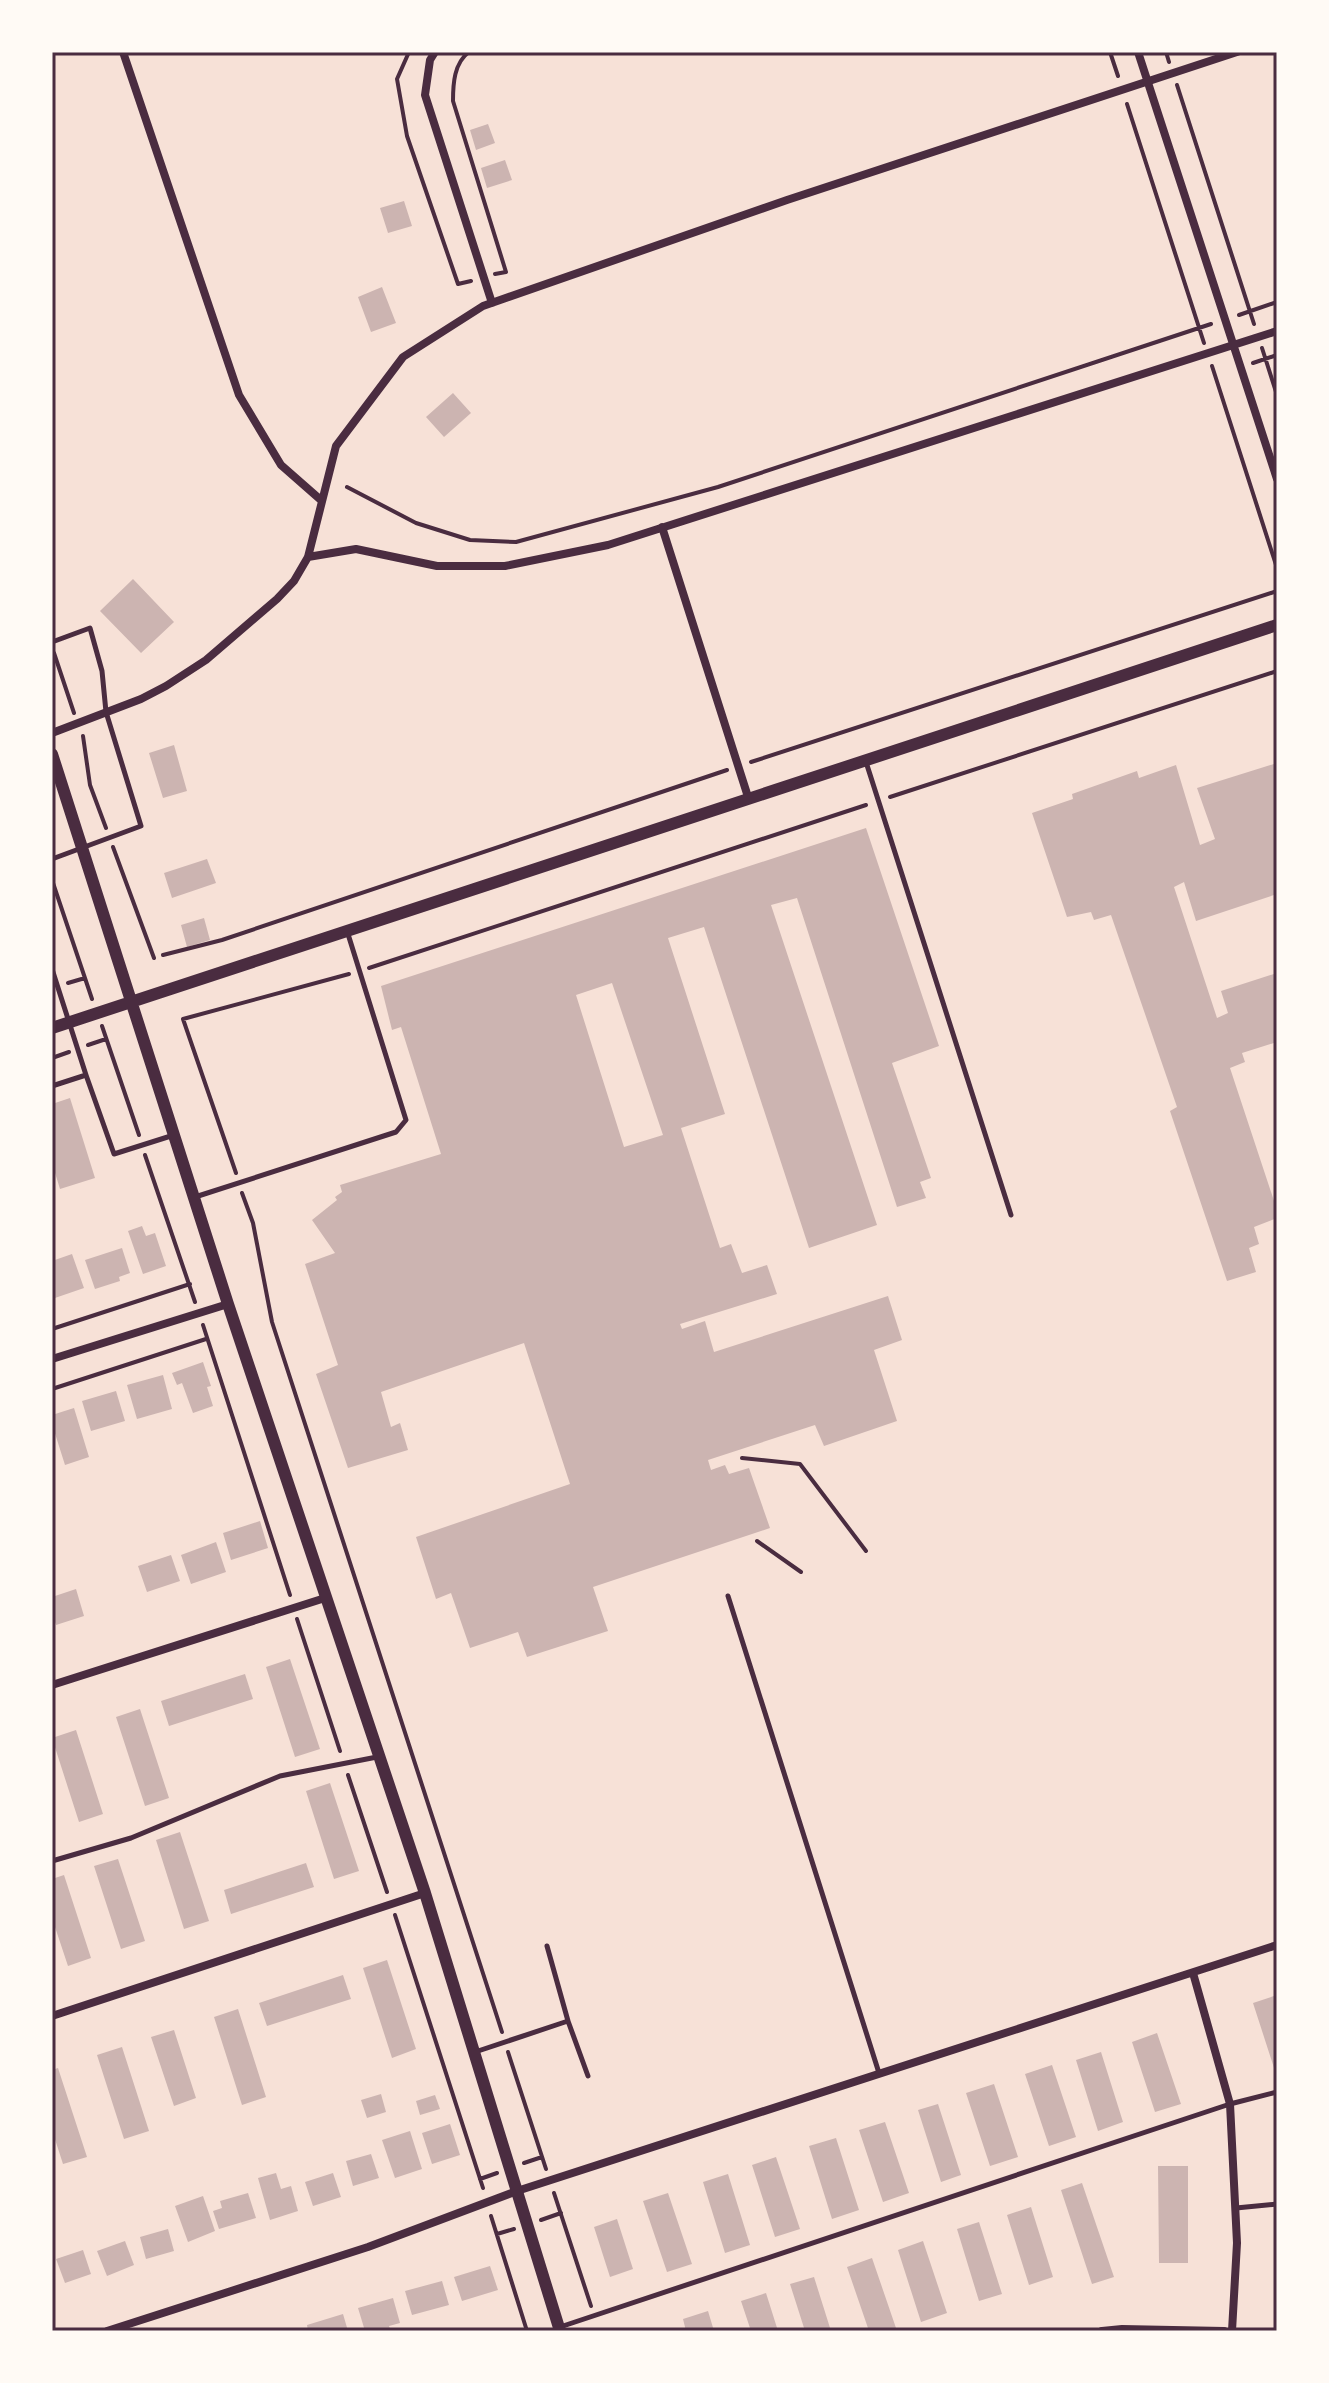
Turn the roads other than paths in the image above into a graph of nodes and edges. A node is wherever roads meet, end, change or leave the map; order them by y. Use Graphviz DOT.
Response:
graph roads {
  1 [pos="123,52"];
  2 [pos="435,52"];
  3 [pos="1138,52"];
  4 [pos="1237,52"];
  5 [pos="1148,81"];
  6 [pos="492,303"];
  7 [pos="1277,331"];
  8 [pos="1234,345"];
  9 [pos="1277,479"];
  10 [pos="322,501"];
  11 [pos="662,527"];
  12 [pos="308,557"];
  13 [pos="1277,625"];
  14 [pos="52,644"];
  15 [pos="106,712"];
  16 [pos="52,733"];
  17 [pos="52,754"];
  18 [pos="866,761"];
  19 [pos="749,800"];
  20 [pos="82,849"];
  21 [pos="52,859"];
  22 [pos="347,931"];
  23 [pos="52,969"];
  24 [pos="54,980"];
  25 [pos="131,1002"];
  26 [pos="69,1022"];
  27 [pos="52,1028"];
  28 [pos="86,1075"];
  29 [pos="52,1086"];
  30 [pos="174,1135"];
  31 [pos="194,1197"];
  32 [pos="1011,1215"];
  33 [pos="228,1304"];
  34 [pos="52,1359"];
  35 [pos="728,1596"];
  36 [pos="325,1598"];
  37 [pos="52,1685"];
  38 [pos="379,1756"];
  39 [pos="52,1861"];
  40 [pos="425,1893"];
  41 [pos="1277,1945"];
  42 [pos="547,1946"];
  43 [pos="1193,1973"];
  44 [pos="52,2016"];
  45 [pos="568,2021"];
  46 [pos="474,2052"];
  47 [pos="879,2073"];
  48 [pos="588,2076"];
  49 [pos="1277,2092"];
  50 [pos="1230,2104"];
  51 [pos="517,2191"];
  52 [pos="1277,2204"];
  53 [pos="1235,2208"];
  54 [pos="559,2329"];
  55 [pos="107,2331"];
  56 [pos="1102,2331"];
  57 [pos="1224,2331"];
  58 [pos="1232,2331"];
  1 -- 10 [label="street"];
  2 -- 6 [label="street"];
  3 -- 5 [label="street"];
  4 -- 5 [label="street"];
  5 -- 6 [label="street"];
  5 -- 8 [label="street"];
  6 -- 10 [label="street"];
  7 -- 8 [label="street"];
  8 -- 9 [label="street"];
  8 -- 11 [label="street"];
  10 -- 12 [label="street"];
  11 -- 12 [label="street"];
  11 -- 19 [label="street"];
  12 -- 15 [label="street"];
  13 -- 18 [label="street"];
  14 -- 15 [label="lane"];
  15 -- 16 [label="street"];
  15 -- 20 [label="lane"];
  17 -- 20 [label="street"];
  18 -- 19 [label="street"];
  18 -- 32 [label="lane"];
  19 -- 22 [label="street"];
  20 -- 21 [label="lane"];
  20 -- 25 [label="street"];
  22 -- 25 [label="street"];
  22 -- 31 [label="lane"];
  23 -- 24 [label="lane"];
  24 -- 26 [label="lane"];
  25 -- 26 [label="street"];
  25 -- 30 [label="street"];
  26 -- 27 [label="street"];
  26 -- 28 [label="lane"];
  28 -- 29 [label="lane"];
  28 -- 30 [label="lane"];
  30 -- 31 [label="street"];
  31 -- 33 [label="street"];
  33 -- 34 [label="street"];
  33 -- 36 [label="street"];
  35 -- 47 [label="lane"];
  36 -- 37 [label="street"];
  36 -- 38 [label="street"];
  38 -- 39 [label="lane"];
  38 -- 40 [label="street"];
  40 -- 44 [label="street"];
  40 -- 46 [label="street"];
  41 -- 43 [label="street"];
  42 -- 45 [label="lane"];
  43 -- 47 [label="street"];
  43 -- 50 [label="street"];
  45 -- 46 [label="lane"];
  45 -- 48 [label="lane"];
  46 -- 51 [label="street"];
  47 -- 51 [label="street"];
  49 -- 50 [label="lane"];
  50 -- 53 [label="street"];
  50 -- 54 [label="lane"];
  51 -- 54 [label="street"];
  51 -- 55 [label="street"];
  52 -- 53 [label="lane"];
  53 -- 58 [label="street"];
  56 -- 57 [label="street"];
}
